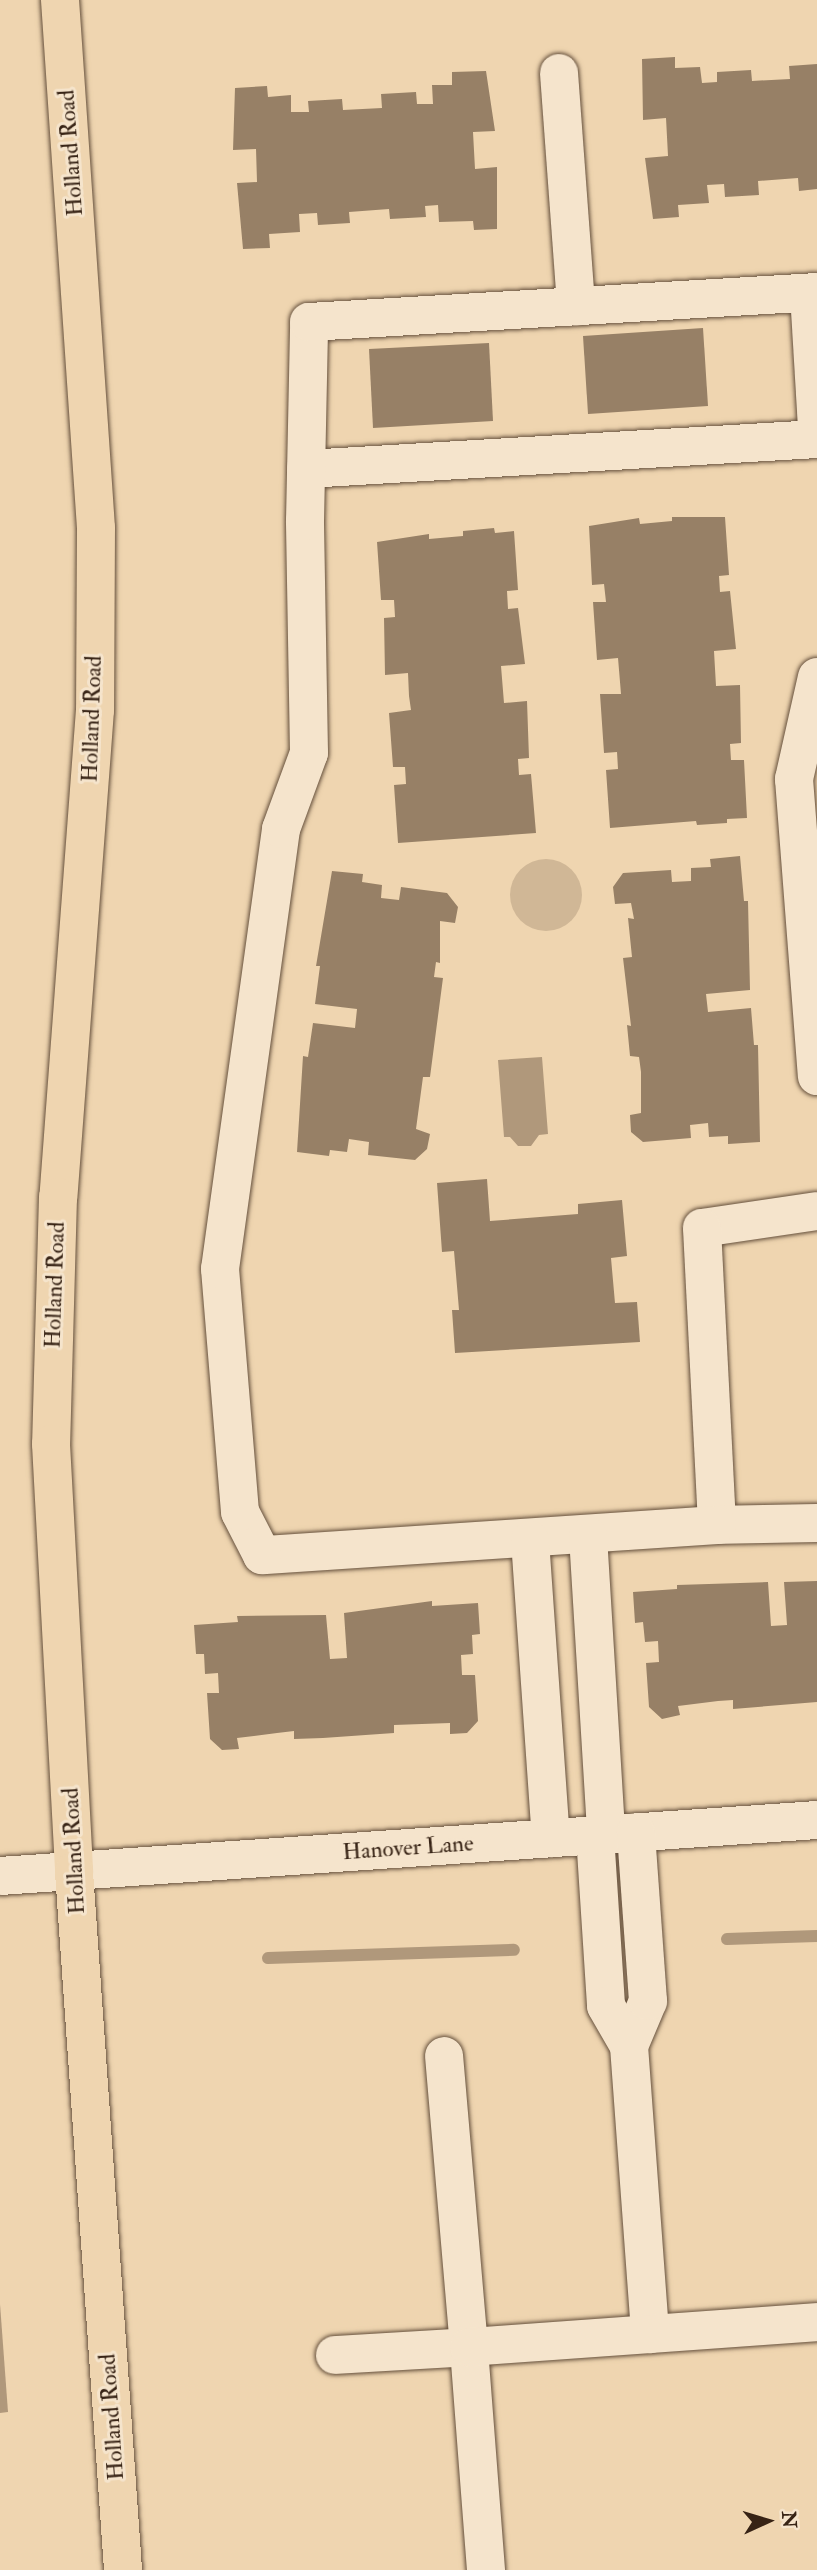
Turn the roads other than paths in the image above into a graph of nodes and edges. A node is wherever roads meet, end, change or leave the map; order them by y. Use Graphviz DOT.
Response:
graph roads {
  1 [pos="60,0"];
  2 [pos="559,73"];
  3 [pos="813,292"];
  4 [pos="576,306"];
  5 [pos="817,429"];
  6 [pos="817,439"];
  7 [pos="306,469"];
  8 [pos="817,677"];
  9 [pos="817,1076"];
  10 [pos="817,1211"];
  11 [pos="817,1523"];
  12 [pos="716,1525"];
  13 [pos="588,1536"];
  14 [pos="530,1541"];
  15 [pos="817,1820"];
  16 [pos="612,1833"];
  17 [pos="551,1838"];
  18 [pos="74,1872"];
  19 [pos="0,1876"];
  20 [pos="444,2056"];
  21 [pos="817,2322"];
  22 [pos="650,2334"];
  23 [pos="470,2347"];
  24 [pos="335,2355"];
  25 [pos="123,2570"];
  26 [pos="486,2570"];
  1 -- 18 [label="main road, Holland Road"];
  2 -- 4 [label="street"];
  3 -- 4 [label="street"];
  3 -- 5 [label="street"];
  4 -- 7 [label="street"];
  6 -- 7 [label="street"];
  7 -- 14 [label="street"];
  8 -- 9 [label="street"];
  10 -- 12 [label="street"];
  11 -- 12 [label="street"];
  12 -- 13 [label="street"];
  13 -- 14 [label="street"];
  13 -- 16 [label="street"];
  14 -- 17 [label="street"];
  15 -- 16 [label="street, Hanover Lane"];
  16 -- 17 [label="street, Hanover Lane"];
  16 -- 22 [label="street"];
  17 -- 18 [label="street, Hanover Lane"];
  18 -- 19 [label="street, Hanover Lane"];
  18 -- 25 [label="main road, Holland Road"];
  20 -- 23 [label="street"];
  21 -- 22 [label="street"];
  22 -- 23 [label="street"];
  23 -- 24 [label="street"];
  23 -- 26 [label="street"];
}
